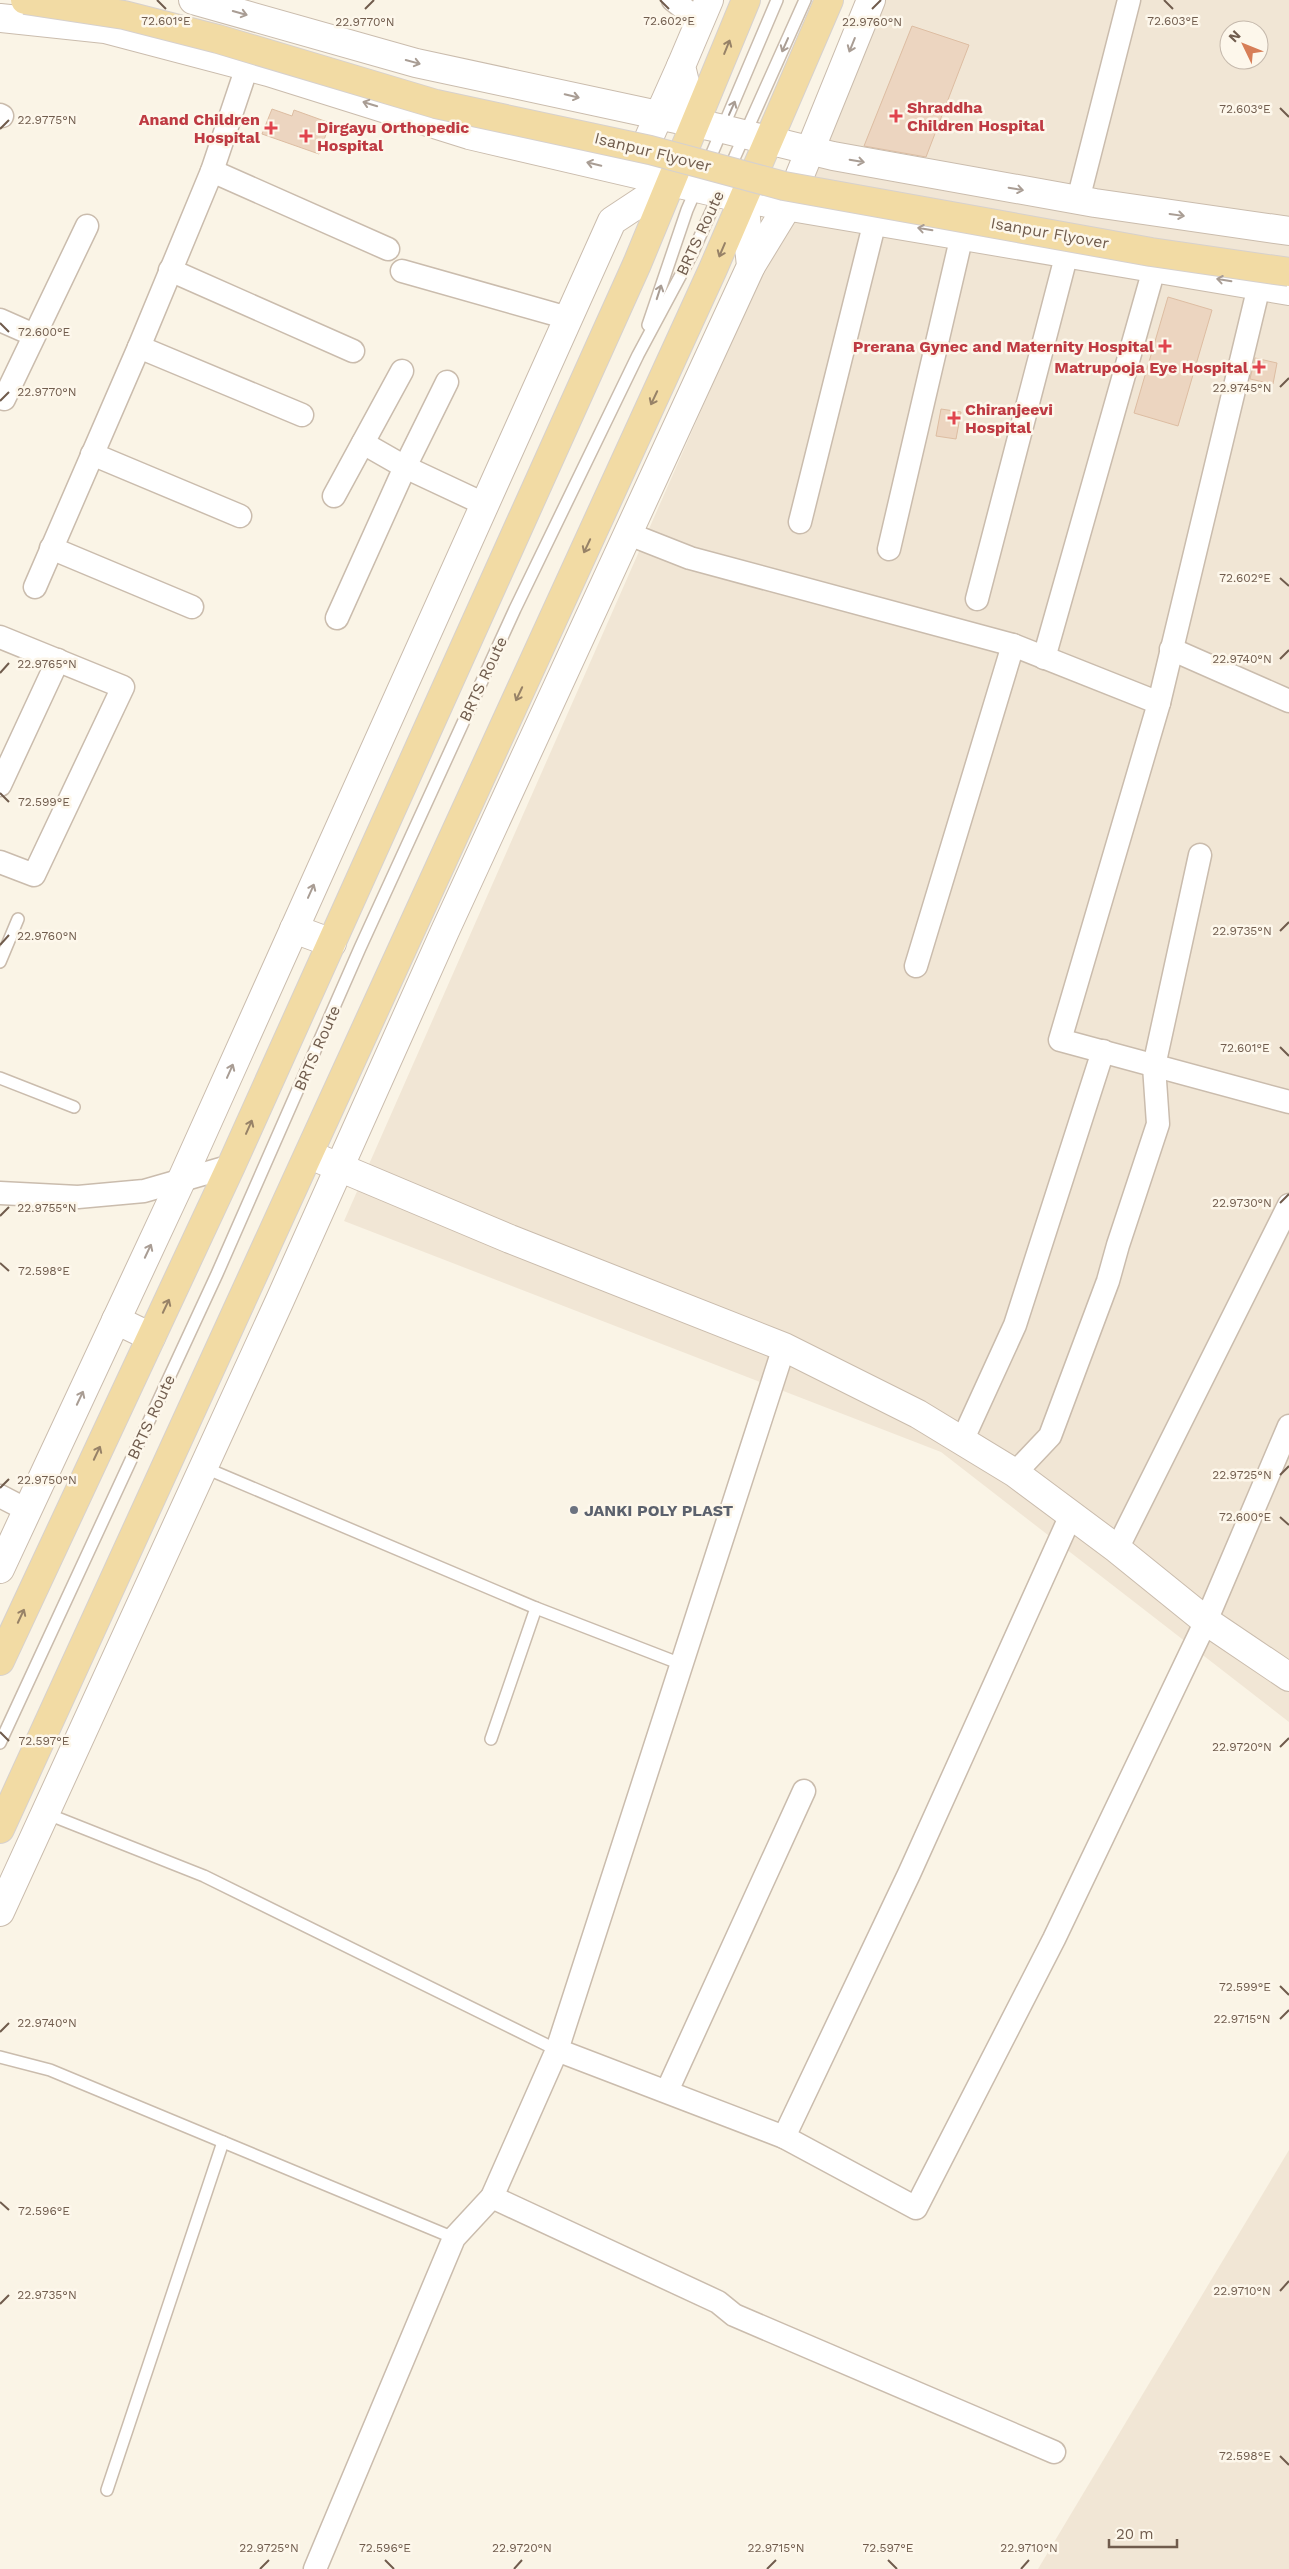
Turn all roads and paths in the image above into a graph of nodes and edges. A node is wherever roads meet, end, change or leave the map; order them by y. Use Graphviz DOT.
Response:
graph roads {
  1 [pos="25,0"];
  2 [pos="119,0"];
  3 [pos="193,0"];
  4 [pos="673,0"];
  5 [pos="746,0"];
  6 [pos="777,0"];
  7 [pos="805,0"];
  8 [pos="829,0"];
  9 [pos="871,0"];
  10 [pos="1129,0"];
  11 [pos="704,11"];
  12 [pos="0,18"];
  13 [pos="681,66"];
  14 [pos="247,67"];
  15 [pos="657,116"];
  16 [pos="695,124"];
  17 [pos="745,135"];
  18 [pos="809,151"];
  19 [pos="212,171"];
  20 [pos="633,173"];
  21 [pos="671,182"];
  22 [pos="720,193"];
  23 [pos="1078,200"];
  24 [pos="787,207"];
  25 [pos="612,221"];
  26 [pos="875,221"];
  27 [pos="87,226"];
  28 [pos="1289,231"];
  29 [pos="962,235"];
  30 [pos="388,249"];
  31 [pos="1067,253"];
  32 [pos="1289,258"];
  33 [pos="751,266"];
  34 [pos="1154,268"];
  35 [pos="170,270"];
  36 [pos="402,271"];
  37 [pos="1289,272"];
  38 [pos="1259,286"];
  39 [pos="1289,290"];
  40 [pos="568,318"];
  41 [pos="0,320"];
  42 [pos="34,335"];
  43 [pos="139,347"];
  44 [pos="352,351"];
  45 [pos="638,355"];
  46 [pos="402,371"];
  47 [pos="446,382"];
  48 [pos="4,398"];
  49 [pos="302,415"];
  50 [pos="363,443"];
  51 [pos="92,454"];
  52 [pos="405,467"];
  53 [pos="334,496"];
  54 [pos="484,504"];
  55 [pos="240,516"];
  56 [pos="800,522"];
  57 [pos="629,534"];
  58 [pos="51,548"];
  59 [pos="889,549"];
  60 [pos="35,587"];
  61 [pos="977,598"];
  62 [pos="192,607"];
  63 [pos="337,618"];
  64 [pos="0,637"];
  65 [pos="1013,645"];
  66 [pos="1171,649"];
  67 [pos="1044,658"];
  68 [pos="58,660"];
  69 [pos="1289,701"];
  70 [pos="1159,703"];
  71 [pos="0,785"];
  72 [pos="1200,855"];
  73 [pos="0,862"];
  74 [pos="18,919"];
  75 [pos="294,929"];
  76 [pos="332,942"];
  77 [pos="0,962"];
  78 [pos="916,966"];
  79 [pos="1103,1051"];
  80 [pos="1154,1066"];
  81 [pos="0,1078"];
  82 [pos="1289,1102"];
  83 [pos="74,1107"];
  84 [pos="308,1155"];
  85 [pos="231,1166"];
  86 [pos="340,1167"];
  87 [pos="181,1181"];
  88 [pos="0,1193"];
  89 [pos="1289,1205"];
  90 [pos="116,1320"];
  91 [pos="151,1337"];
  92 [pos="784,1347"];
  93 [pos="1289,1426"];
  94 [pos="962,1441"];
  95 [pos="203,1467"];
  96 [pos="1015,1473"];
  97 [pos="0,1496"];
  98 [pos="27,1510"];
  99 [pos="1072,1515"];
  100 [pos="1118,1549"];
  101 [pos="0,1569"];
  102 [pos="536,1608"];
  103 [pos="1206,1621"];
  104 [pos="0,1661"];
  105 [pos="682,1664"];
  106 [pos="1289,1677"];
  107 [pos="491,1739"];
  108 [pos="0,1743"];
  109 [pos="804,1791"];
  110 [pos="44,1813"];
  111 [pos="0,1829"];
  112 [pos="0,1912"];
  113 [pos="557,2050"];
  114 [pos="0,2057"];
  115 [pos="666,2091"];
  116 [pos="784,2137"];
  117 [pos="223,2142"];
  118 [pos="492,2198"];
  119 [pos="454,2238"];
  120 [pos="1054,2452"];
  121 [pos="107,2490"];
  122 [pos="315,2569"];
  1 -- 37 [label="main road, Isanpur Flyover, bridge"];
  2 -- 32 [label="main road, Isanpur Flyover"];
  3 -- 15 [label="street, one-way"];
  4 -- 11 [label="street"];
  16 -- 5 [label="main road, one-way"];
  17 -- 6 [label="lane, BRTS Route, one-way"];
  7 -- 17 [label="lane, BRTS Route, one-way"];
  8 -- 17 [label="main road"];
  9 -- 18 [label="street, one-way"];
  10 -- 23 [label="street"];
  11 -- 13 [label="street"];
  12 -- 14 [label="street"];
  13 -- 15 [label="street"];
  13 -- 16 [label="street"];
  14 -- 19 [label="street"];
  20 -- 14 [label="street, one-way"];
  15 -- 16 [label="street"];
  15 -- 20 [label="street"];
  16 -- 17 [label="street"];
  16 -- 21 [label="main road"];
  17 -- 18 [label="street"];
  17 -- 22 [label="main road"];
  17 -- 22 [label="lane, BRTS Route"];
  18 -- 23 [label="street, one-way"];
  18 -- 24 [label="street"];
  19 -- 30 [label="street"];
  19 -- 35 [label="street"];
  20 -- 21 [label="street"];
  20 -- 25 [label="street"];
  21 -- 22 [label="street"];
  21 -- 25 [label="street"];
  21 -- 76 [label="main road"];
  22 -- 24 [label="street"];
  22 -- 33 [label="street"];
  22 -- 45 [label="lane, BRTS Route"];
  45 -- 22 [label="lane, BRTS Route, one-way"];
  22 -- 84 [label="main road, one-way"];
  23 -- 28 [label="street, one-way"];
  24 -- 26 [label="street"];
  24 -- 33 [label="street"];
  25 -- 40 [label="street"];
  29 -- 26 [label="street, one-way"];
  26 -- 56 [label="street"];
  27 -- 42 [label="street"];
  29 -- 31 [label="street"];
  29 -- 59 [label="street"];
  31 -- 34 [label="street"];
  31 -- 61 [label="street"];
  33 -- 57 [label="street"];
  38 -- 34 [label="street, one-way"];
  34 -- 67 [label="street"];
  35 -- 43 [label="street"];
  35 -- 44 [label="street"];
  36 -- 40 [label="street"];
  38 -- 39 [label="street"];
  38 -- 66 [label="street"];
  40 -- 54 [label="street"];
  41 -- 42 [label="street"];
  42 -- 48 [label="street"];
  43 -- 49 [label="street"];
  43 -- 51 [label="street"];
  45 -- 108 [label="lane, BRTS Route"];
  46 -- 50 [label="street"];
  47 -- 52 [label="street"];
  50 -- 52 [label="street"];
  50 -- 53 [label="street"];
  51 -- 55 [label="street"];
  51 -- 58 [label="street"];
  52 -- 54 [label="street"];
  52 -- 63 [label="street"];
  75 -- 54 [label="street, one-way"];
  57 -- 65 [label="street"];
  57 -- 86 [label="street"];
  58 -- 60 [label="street"];
  58 -- 62 [label="street"];
  64 -- 68 [label="street"];
  65 -- 67 [label="street"];
  65 -- 78 [label="street"];
  66 -- 69 [label="street"];
  66 -- 70 [label="street"];
  67 -- 70 [label="street"];
  68 -- 71 [label="street"];
  68 -- 73 [label="street"];
  70 -- 79 [label="street"];
  72 -- 80 [label="street"];
  74 -- 77 [label="lane"];
  75 -- 76 [label="street"];
  87 -- 75 [label="street, one-way"];
  85 -- 76 [label="main road, one-way"];
  79 -- 80 [label="street"];
  79 -- 94 [label="street"];
  80 -- 82 [label="street"];
  80 -- 96 [label="street"];
  81 -- 83 [label="lane"];
  84 -- 86 [label="street"];
  84 -- 111 [label="main road"];
  85 -- 87 [label="street"];
  91 -- 85 [label="main road, one-way"];
  86 -- 92 [label="street"];
  86 -- 95 [label="street"];
  87 -- 88 [label="street"];
  90 -- 87 [label="street, one-way"];
  89 -- 100 [label="street"];
  90 -- 91 [label="street"];
  98 -- 90 [label="street, one-way"];
  104 -- 91 [label="main road, one-way"];
  92 -- 94 [label="street"];
  92 -- 105 [label="street"];
  93 -- 103 [label="street"];
  94 -- 96 [label="street"];
  95 -- 102 [label="lane"];
  95 -- 110 [label="street"];
  96 -- 99 [label="street"];
  97 -- 98 [label="street"];
  98 -- 101 [label="street"];
  99 -- 100 [label="street"];
  99 -- 116 [label="street"];
  100 -- 103 [label="street"];
  102 -- 105 [label="lane"];
  102 -- 107 [label="lane"];
  103 -- 106 [label="street"];
  103 -- 116 [label="street"];
  105 -- 113 [label="street"];
  109 -- 115 [label="street"];
  110 -- 112 [label="street"];
  110 -- 113 [label="lane"];
  113 -- 115 [label="street"];
  113 -- 118 [label="street"];
  114 -- 117 [label="lane"];
  115 -- 116 [label="street"];
  117 -- 119 [label="lane"];
  117 -- 121 [label="lane"];
  118 -- 119 [label="street"];
  118 -- 120 [label="street"];
  119 -- 122 [label="street"];
}
